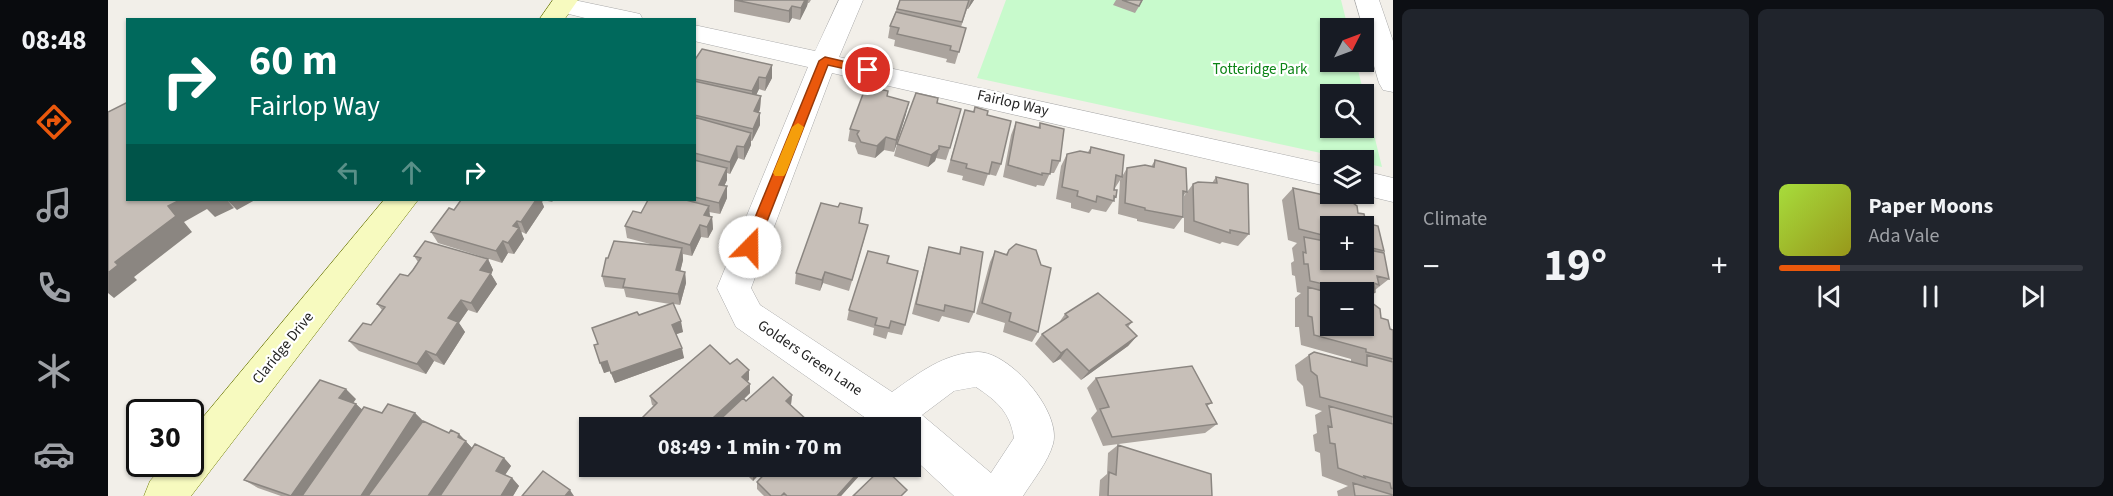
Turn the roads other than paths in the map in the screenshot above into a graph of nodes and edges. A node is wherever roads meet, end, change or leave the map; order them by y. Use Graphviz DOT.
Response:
graph roads {
  1 [pos="851,0"];
  2 [pos="1367,0"];
  3 [pos="1393,5"];
  4 [pos="560,8"];
  5 [pos="619,18"];
  6 [pos="696,33"];
  7 [pos="825,61"];
  8 [pos="1393,83"];
  9 [pos="1320,174"];
  10 [pos="1374,185"];
  11 [pos="1393,190"];
  12 [pos="401,201"];
  13 [pos="894,417"];
  14 [pos="910,417"];
  15 [pos="921,439"];
  16 [pos="165,496"];
  17 [pos="985,496"];
  18 [pos="1000,496"];
  1 -- 7 [label="street, Golders Green Lane"];
  2 -- 3 [label="street"];
  2 -- 8 [label="street"];
  4 -- 5 [label="street"];
  6 -- 7 [label="street, Fairlop Way"];
  7 -- 9 [label="street, Fairlop Way"];
  7 -- 13 [label="street, Golders Green Lane"];
  10 -- 11 [label="street"];
  12 -- 16 [label="street, Claridge Drive"];
  14 -- 18 [label="street"];
  15 -- 17 [label="street, Golders Green Lane"];
}
